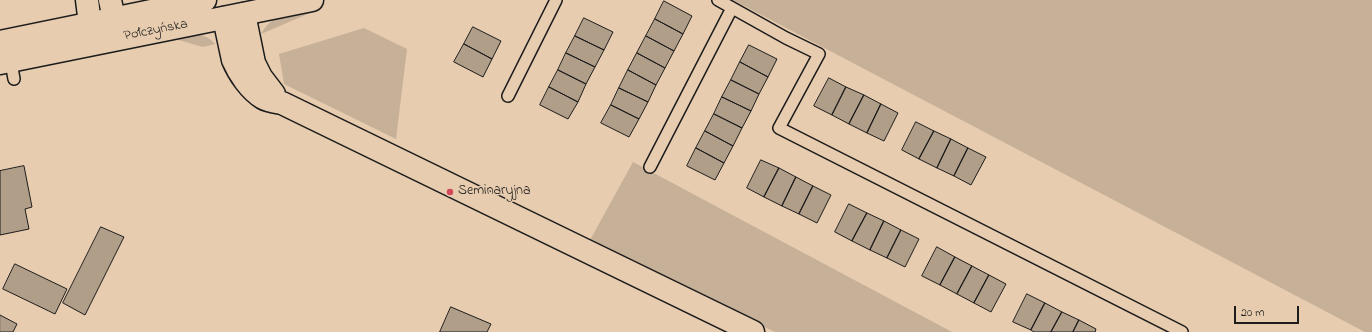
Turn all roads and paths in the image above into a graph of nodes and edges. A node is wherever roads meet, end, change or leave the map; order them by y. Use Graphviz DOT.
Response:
graph roads {
  1 [pos="87,0"];
  2 [pos="206,0"];
  3 [pos="312,0"];
  4 [pos="556,0"];
  5 [pos="718,0"];
  6 [pos="234,8"];
  7 [pos="732,8"];
  8 [pos="112,10"];
  9 [pos="90,24"];
  10 [pos="104,42"];
  11 [pos="6,57"];
  12 [pos="508,96"];
  13 [pos="650,166"];
  14 [pos="753,332"];
  15 [pos="1182,332"];
  1 -- 9 [label="street"];
  2 -- 8 [label="street, Połczyńska"];
  3 -- 6 [label="street, Połczyńska"];
  4 -- 12 [label="lane"];
  5 -- 7 [label="lane"];
  6 -- 10 [label="street, Połczyńska"];
  6 -- 14 [label="street"];
  7 -- 13 [label="lane"];
  7 -- 15 [label="lane"];
  8 -- 9 [label="street, Połczyńska"];
  8 -- 10 [label="street"];
  9 -- 10 [label="street"];
  9 -- 11 [label="street, Połczyńska"];
  10 -- 11 [label="street, Połczyńska"];
}
